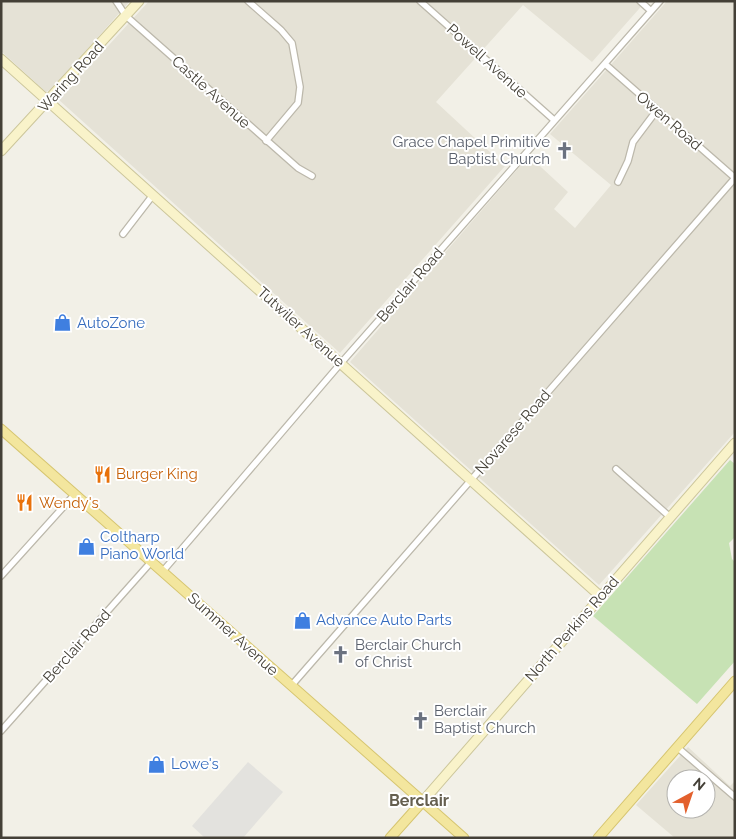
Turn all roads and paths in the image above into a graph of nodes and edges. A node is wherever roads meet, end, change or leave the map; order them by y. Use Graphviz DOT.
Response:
graph roads {
  1 [pos="116,1"];
  2 [pos="139,1"];
  3 [pos="248,1"];
  4 [pos="420,1"];
  5 [pos="640,1"];
  6 [pos="660,1"];
  7 [pos="651,11"];
  8 [pos="126,16"];
  9 [pos="1,59"];
  10 [pos="605,64"];
  11 [pos="49,102"];
  12 [pos="656,110"];
  13 [pos="554,120"];
  14 [pos="266,141"];
  15 [pos="1,152"];
  16 [pos="312,176"];
  17 [pos="735,178"];
  18 [pos="618,182"];
  19 [pos="153,195"];
  20 [pos="123,234"];
  21 [pos="341,363"];
  22 [pos="1,429"];
  23 [pos="735,442"];
  24 [pos="616,469"];
  25 [pos="470,481"];
  26 [pos="75,494"];
  27 [pos="670,517"];
  28 [pos="152,561"];
  29 [pos="163,570"];
  30 [pos="1,576"];
  31 [pos="600,596"];
  32 [pos="735,681"];
  33 [pos="291,686"];
  34 [pos="1,731"];
  35 [pos="677,747"];
  36 [pos="735,797"];
  37 [pos="423,800"];
  38 [pos="390,838"];
  39 [pos="464,838"];
  40 [pos="598,838"];
  1 -- 8 [label="street, Castle Avenue"];
  2 -- 8 [label="street, Waring Road"];
  3 -- 14 [label="street"];
  4 -- 13 [label="street, Powell Avenue"];
  5 -- 7 [label="street"];
  6 -- 7 [label="street, Berclair Road"];
  7 -- 10 [label="street, Berclair Road"];
  8 -- 11 [label="street, Waring Road"];
  8 -- 14 [label="street, Castle Avenue"];
  9 -- 11 [label="street, Tutwiler Avenue"];
  10 -- 12 [label="street, Owen Road"];
  10 -- 13 [label="street, Berclair Road"];
  11 -- 15 [label="street, Waring Road"];
  11 -- 19 [label="street, Tutwiler Avenue"];
  12 -- 17 [label="street, Owen Road"];
  12 -- 18 [label="street"];
  13 -- 21 [label="street, Berclair Road"];
  14 -- 16 [label="street, Castle Avenue"];
  17 -- 25 [label="street, Novarese Road"];
  19 -- 20 [label="street"];
  19 -- 21 [label="street, Tutwiler Avenue"];
  21 -- 25 [label="street, Tutwiler Avenue"];
  21 -- 29 [label="street, Berclair Road"];
  22 -- 26 [label="main road, Summer Avenue"];
  23 -- 27 [label="street, North Perkins Road"];
  24 -- 27 [label="street"];
  25 -- 31 [label="street, Tutwiler Avenue"];
  25 -- 33 [label="street, Novarese Road"];
  26 -- 28 [label="main road, Summer Avenue"];
  26 -- 30 [label="street"];
  27 -- 31 [label="street, North Perkins Road"];
  28 -- 29 [label="main road, Summer Avenue"];
  28 -- 34 [label="street, Berclair Road"];
  29 -- 33 [label="main road, Summer Avenue"];
  31 -- 37 [label="street, North Perkins Road"];
  32 -- 35 [label="main road"];
  33 -- 37 [label="main road, Summer Avenue"];
  35 -- 36 [label="street"];
  35 -- 40 [label="main road"];
  37 -- 38 [label="main road, North Perkins Road"];
  37 -- 39 [label="main road, Summer Avenue"];
}
